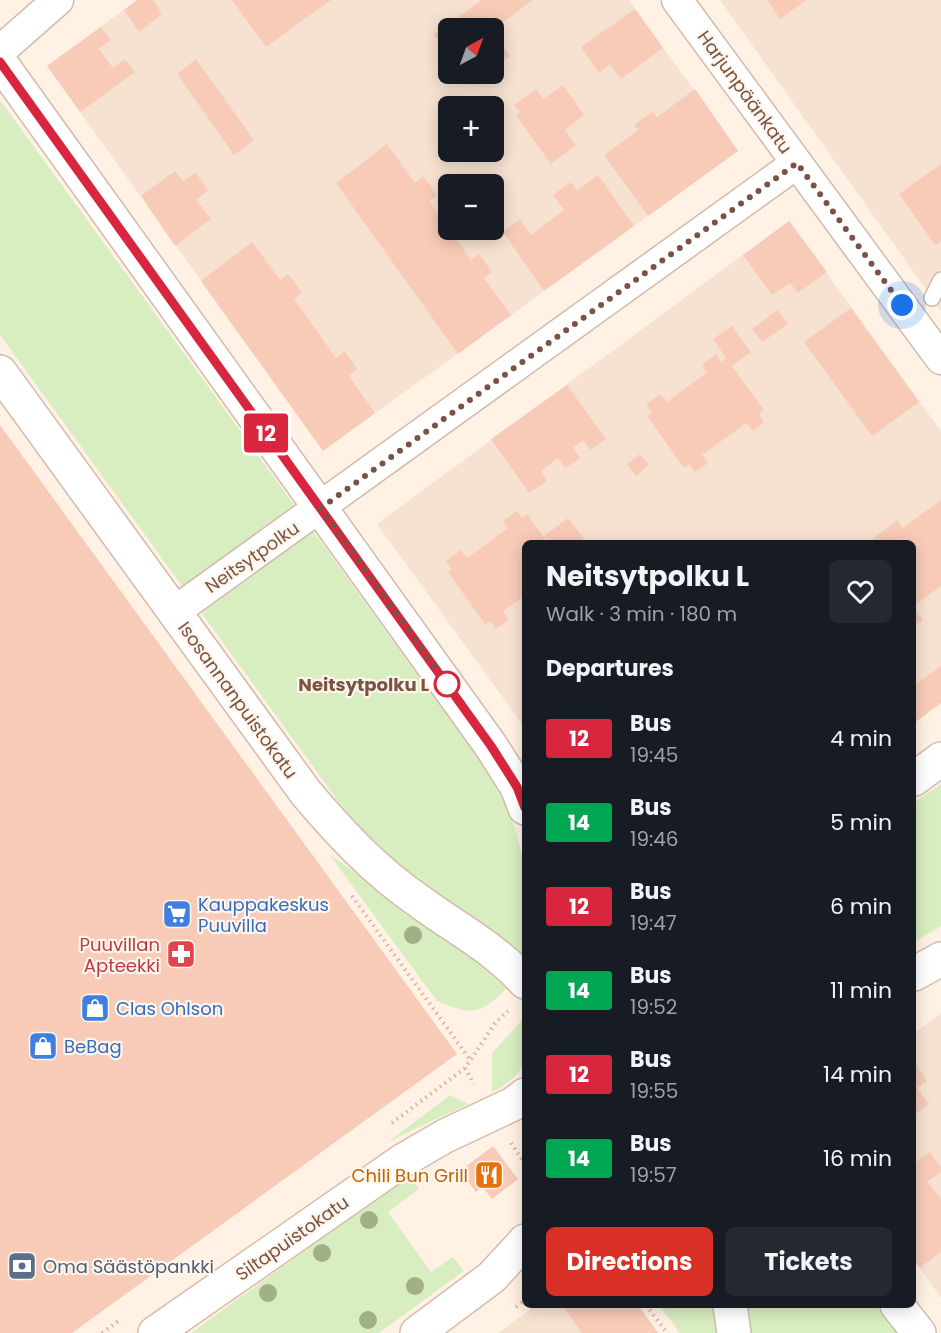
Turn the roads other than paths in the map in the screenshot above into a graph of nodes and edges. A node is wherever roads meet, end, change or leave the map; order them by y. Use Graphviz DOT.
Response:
graph roads {
  1 [pos="58,0"];
  2 [pos="677,0"];
  3 [pos="0,51"];
  4 [pos="0,62"];
  5 [pos="797,163"];
  6 [pos="941,280"];
  7 [pos="932,298"];
  8 [pos="941,359"];
  9 [pos="0,372"];
  10 [pos="321,508"];
  11 [pos="174,612"];
  12 [pos="941,759"];
  13 [pos="916,778"];
  14 [pos="522,800"];
  15 [pos="941,959"];
  16 [pos="916,973"];
  17 [pos="518,996"];
  18 [pos="522,1097"];
  19 [pos="522,1244"];
  20 [pos="730,1308"];
  21 [pos="899,1308"];
  22 [pos="155,1333"];
  23 [pos="417,1333"];
  24 [pos="734,1333"];
  25 [pos="919,1333"];
  1 -- 3 [label="street"];
  2 -- 5 [label="street, Harjunpäänkatu"];
  4 -- 10 [label="street"];
  5 -- 8 [label="street, Harjunpäänkatu"];
  5 -- 10 [label="street, Neitsytpolku"];
  6 -- 7 [label="lane"];
  9 -- 11 [label="street, Isosannanpuistokatu"];
  10 -- 11 [label="street, Neitsytpolku"];
  10 -- 14 [label="street"];
  11 -- 17 [label="street, Isosannanpuistokatu"];
  12 -- 13 [label="street"];
  15 -- 16 [label="street"];
  18 -- 22 [label="street, Siltapuistokatu"];
  19 -- 23 [label="street"];
  20 -- 24 [label="street"];
  21 -- 25 [label="street"];
}
